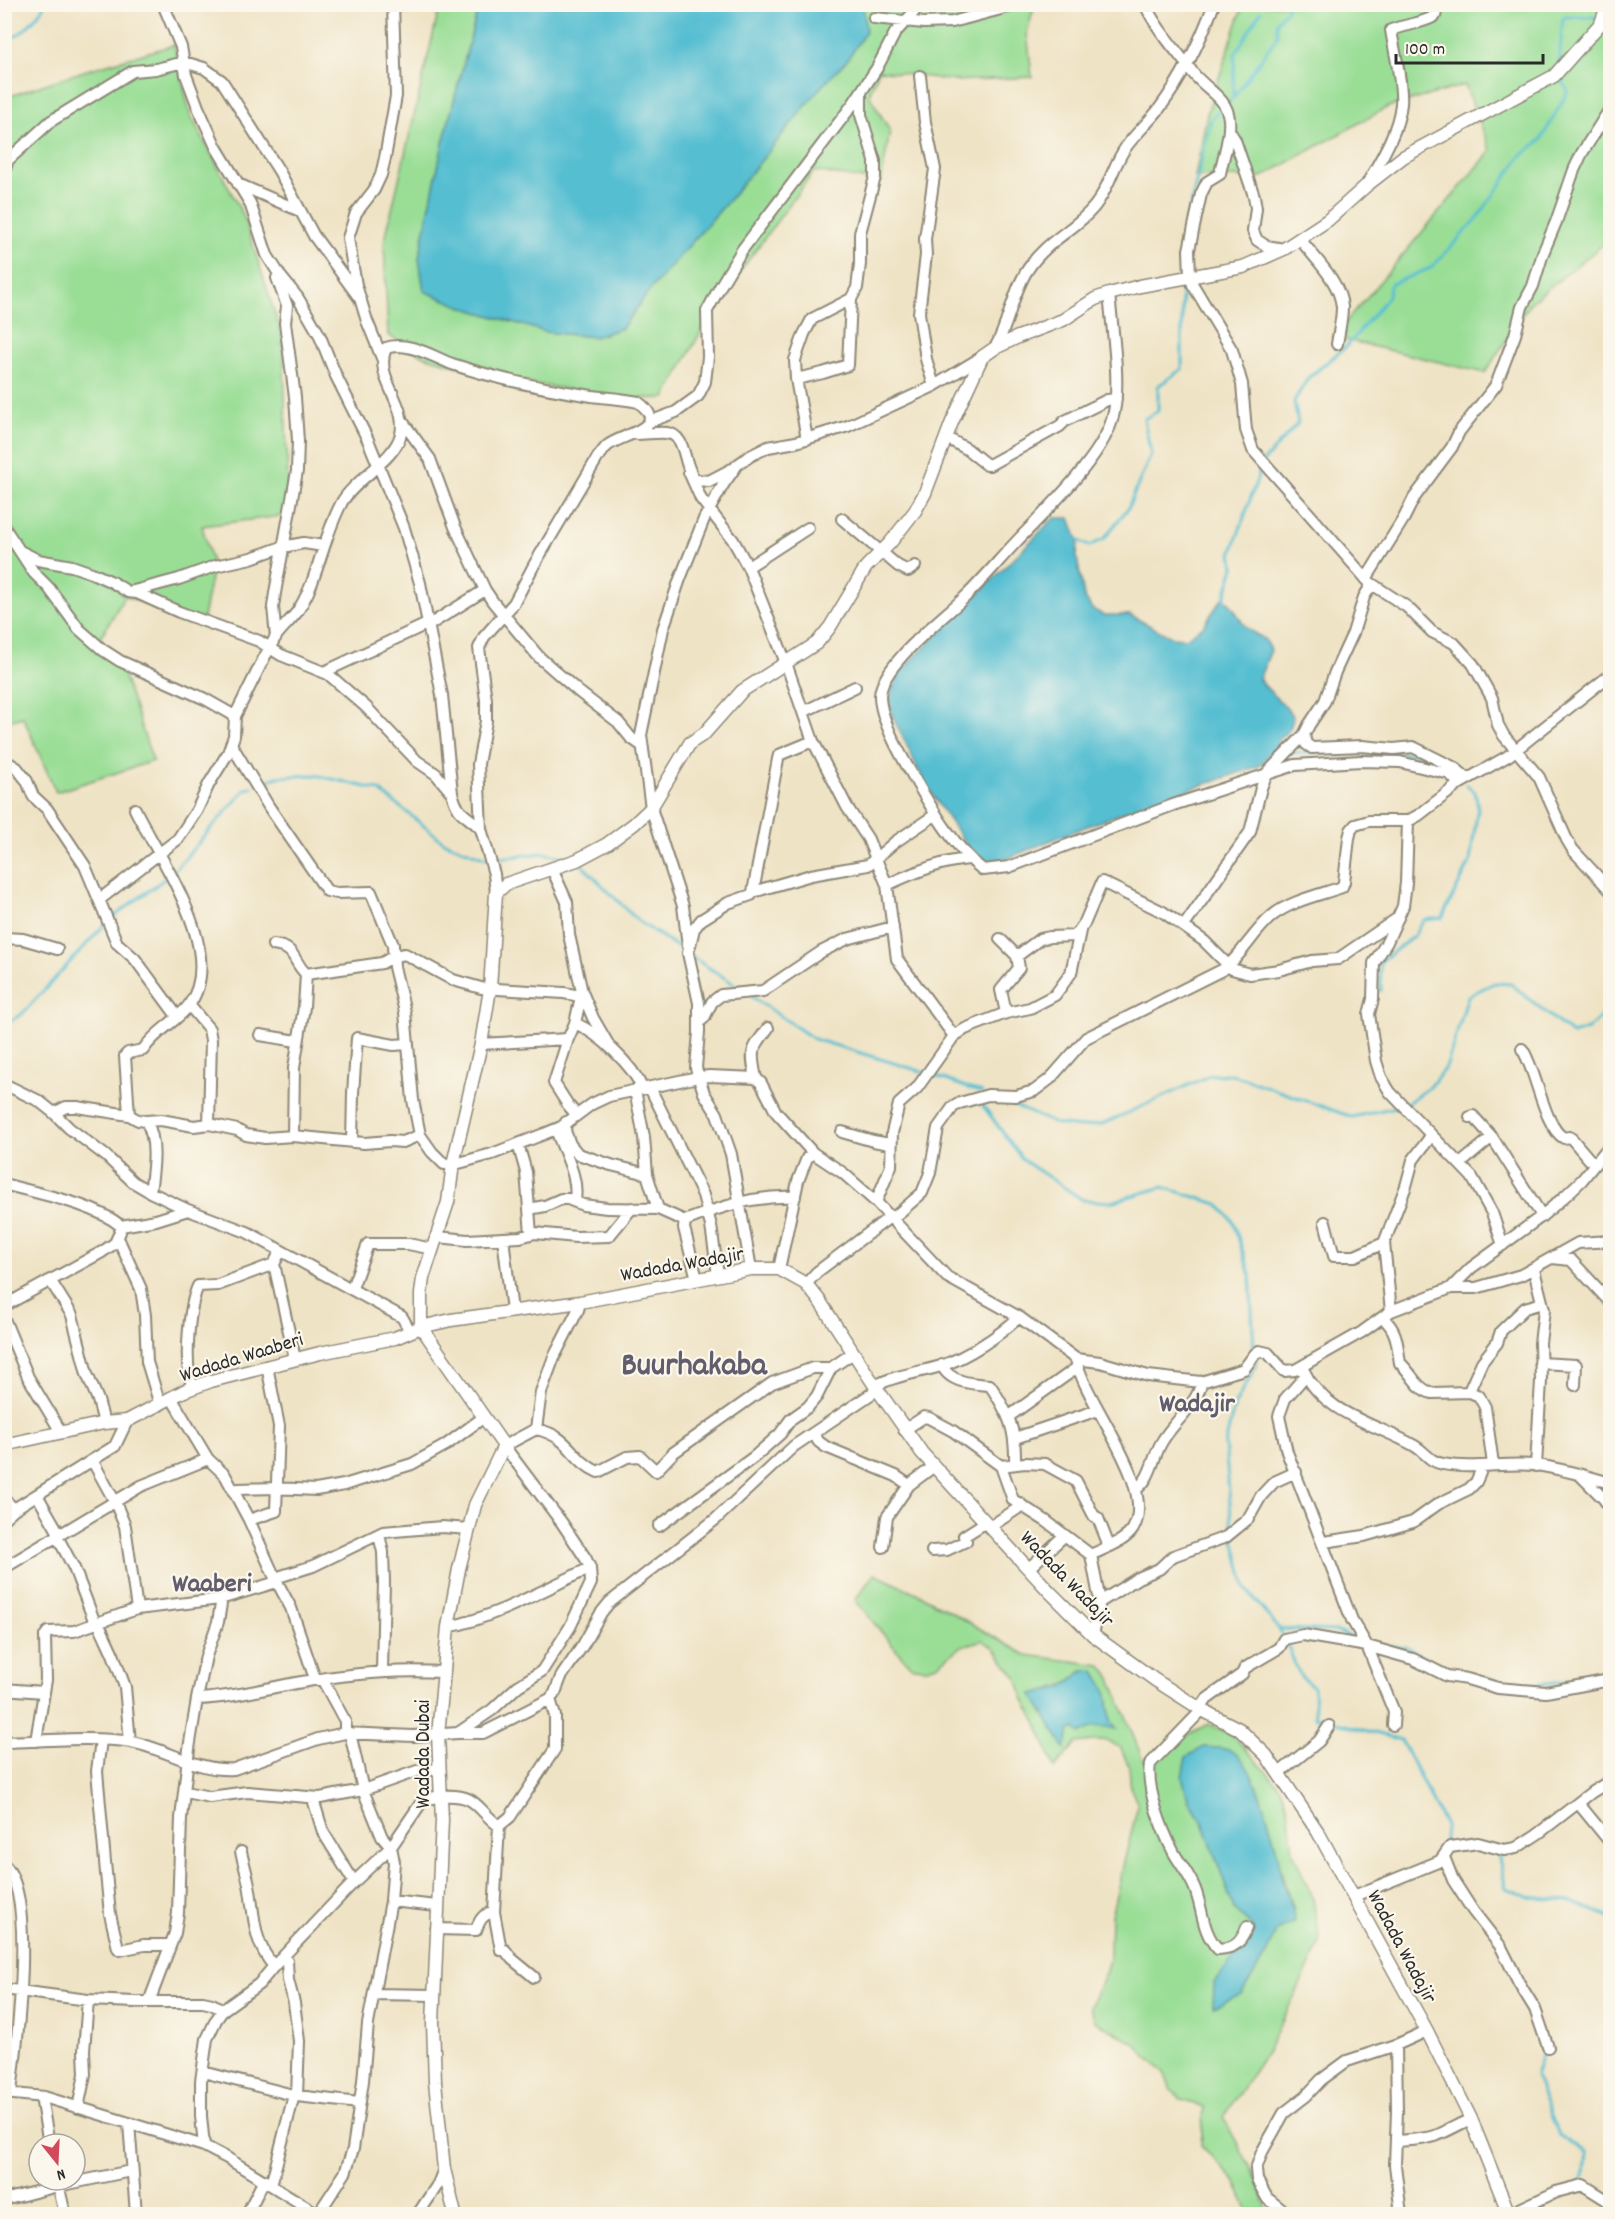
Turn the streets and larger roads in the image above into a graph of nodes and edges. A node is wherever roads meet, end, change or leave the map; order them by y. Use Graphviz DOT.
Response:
graph roads {
  1 [pos="163,4"];
  2 [pos="393,4"];
  3 [pos="921,4"];
  4 [pos="1020,4"];
  5 [pos="1145,4"];
  6 [pos="1214,4"];
  7 [pos="1438,4"];
  8 [pos="1608,4"];
  9 [pos="874,18"];
  10 [pos="907,22"];
  11 [pos="184,62"];
  12 [pos="1188,64"];
  13 [pos="920,76"];
  14 [pos="861,92"];
  15 [pos="1611,109"];
  16 [pos="1230,132"];
  17 [pos="4,172"];
  18 [pos="238,183"];
  19 [pos="1366,185"];
  20 [pos="300,211"];
  21 [pos="1300,239"];
  22 [pos="1284,249"];
  23 [pos="267,255"];
  24 [pos="1190,276"];
  25 [pos="1109,294"];
  26 [pos="851,299"];
  27 [pos="361,300"];
  28 [pos="1337,344"];
  29 [pos="995,348"];
  30 [pos="982,357"];
  31 [pos="382,358"];
  32 [pos="796,379"];
  33 [pos="934,386"];
  34 [pos="1116,399"];
  35 [pos="402,421"];
  36 [pos="649,422"];
  37 [pos="635,433"];
  38 [pos="947,438"];
  39 [pos="807,439"];
  40 [pos="378,465"];
  41 [pos="737,465"];
  42 [pos="689,472"];
  43 [pos="710,510"];
  44 [pos="842,519"];
  45 [pos="4,527"];
  46 [pos="808,528"];
  47 [pos="323,546"];
  48 [pos="282,547"];
  49 [pos="20,551"];
  50 [pos="881,552"];
  51 [pos="915,566"];
  52 [pos="748,567"];
  53 [pos="1369,581"];
  54 [pos="485,590"];
  55 [pos="128,592"];
  56 [pos="503,615"];
  57 [pos="429,624"];
  58 [pos="276,637"];
  59 [pos="271,649"];
  60 [pos="786,663"];
  61 [pos="324,672"];
  62 [pos="1611,675"];
  63 [pos="855,687"];
  64 [pos="803,712"];
  65 [pos="235,716"];
  66 [pos="1304,735"];
  67 [pos="813,741"];
  68 [pos="231,744"];
  69 [pos="641,745"];
  70 [pos="1515,749"];
  71 [pos="4,760"];
  72 [pos="1267,773"];
  73 [pos="1464,782"];
  74 [pos="452,793"];
  75 [pos="651,808"];
  76 [pos="135,809"];
  77 [pos="935,815"];
  78 [pos="1408,820"];
  79 [pos="481,829"];
  80 [pos="159,854"];
  81 [pos="876,859"];
  82 [pos="969,859"];
  83 [pos="552,868"];
  84 [pos="886,885"];
  85 [pos="1611,890"];
  86 [pos="753,892"];
  87 [pos="496,893"];
  88 [pos="99,900"];
  89 [pos="1398,918"];
  90 [pos="1184,926"];
  91 [pos="893,927"];
  92 [pos="1080,931"];
  93 [pos="4,938"];
  94 [pos="1000,939"];
  95 [pos="273,945"];
  96 [pos="688,946"];
  97 [pos="57,949"];
  98 [pos="394,956"];
  99 [pos="1017,956"];
  100 [pos="1230,965"];
  101 [pos="306,974"];
  102 [pos="490,989"];
  103 [pos="581,994"];
  104 [pos="189,1005"];
  105 [pos="1006,1013"];
  106 [pos="177,1016"];
  107 [pos="699,1022"];
  108 [pos="575,1023"];
  109 [pos="768,1028"];
  110 [pos="260,1035"];
  111 [pos="954,1036"];
  112 [pos="568,1039"];
  113 [pos="297,1041"];
  114 [pos="407,1044"];
  115 [pos="481,1044"];
  116 [pos="611,1049"];
  117 [pos="1522,1049"];
  118 [pos="698,1077"];
  119 [pos="756,1078"];
  120 [pos="4,1084"];
  121 [pos="642,1089"];
  122 [pos="54,1113"];
  123 [pos="129,1114"];
  124 [pos="576,1114"];
  125 [pos="1470,1117"];
  126 [pos="146,1120"];
  127 [pos="566,1122"];
  128 [pos="209,1124"];
  129 [pos="556,1129"];
  130 [pos="842,1132"];
  131 [pos="292,1136"];
  132 [pos="420,1136"];
  133 [pos="1431,1136"];
  134 [pos="1492,1137"];
  135 [pos="352,1142"];
  136 [pos="518,1144"];
  137 [pos="890,1144"];
  138 [pos="1611,1145"];
  139 [pos="813,1153"];
  140 [pos="1595,1163"];
  141 [pos="453,1164"];
  142 [pos="1460,1164"];
  143 [pos="647,1174"];
  144 [pos="4,1185"];
  145 [pos="150,1192"];
  146 [pos="795,1197"];
  147 [pos="575,1200"];
  148 [pos="876,1202"];
  149 [pos="739,1203"];
  150 [pos="632,1208"];
  151 [pos="529,1209"];
  152 [pos="658,1209"];
  153 [pos="188,1210"];
  154 [pos="708,1211"];
  155 [pos="1542,1216"];
  156 [pos="891,1218"];
  157 [pos="684,1221"];
  158 [pos="1325,1222"];
  159 [pos="122,1226"];
  160 [pos="531,1234"];
  161 [pos="118,1238"];
  162 [pos="503,1238"];
  163 [pos="1611,1241"];
  164 [pos="435,1243"];
  165 [pos="1384,1243"];
  166 [pos="1503,1245"];
  167 [pos="280,1252"];
  168 [pos="1549,1258"];
  169 [pos="274,1264"];
  170 [pos="751,1269"];
  171 [pos="779,1269"];
  172 [pos="1534,1270"];
  173 [pos="718,1275"];
  174 [pos="697,1279"];
  175 [pos="50,1280"];
  176 [pos="806,1284"];
  177 [pos="352,1288"];
  178 [pos="1451,1288"];
  179 [pos="579,1302"];
  180 [pos="1611,1302"];
  181 [pos="1542,1303"];
  182 [pos="4,1306"];
  183 [pos="512,1311"];
  184 [pos="1387,1315"];
  185 [pos="1019,1317"];
  186 [pos="4,1319"];
  187 [pos="415,1329"];
  188 [pos="853,1353"];
  189 [pos="296,1359"];
  190 [pos="1077,1363"];
  191 [pos="1540,1363"];
  192 [pos="942,1365"];
  193 [pos="267,1366"];
  194 [pos="831,1368"];
  195 [pos="1304,1371"];
  196 [pos="1201,1382"];
  197 [pos="1575,1385"];
  198 [pos="193,1387"];
  199 [pos="876,1388"];
  200 [pos="1470,1392"];
  201 [pos="172,1399"];
  202 [pos="160,1405"];
  203 [pos="1098,1410"];
  204 [pos="484,1417"];
  205 [pos="1008,1417"];
  206 [pos="127,1421"];
  207 [pos="104,1423"];
  208 [pos="536,1429"];
  209 [pos="904,1430"];
  210 [pos="61,1431"];
  211 [pos="813,1434"];
  212 [pos="1015,1438"];
  213 [pos="4,1445"];
  214 [pos="504,1446"];
  215 [pos="208,1459"];
  216 [pos="92,1460"];
  217 [pos="1015,1464"];
  218 [pos="1493,1464"];
  219 [pos="1001,1466"];
  220 [pos="1536,1466"];
  221 [pos="933,1467"];
  222 [pos="1480,1467"];
  223 [pos="735,1471"];
  224 [pos="1296,1472"];
  225 [pos="1579,1474"];
  226 [pos="1611,1483"];
  227 [pos="909,1485"];
  228 [pos="747,1487"];
  229 [pos="276,1488"];
  230 [pos="1136,1489"];
  231 [pos="234,1491"];
  232 [pos="37,1495"];
  233 [pos="4,1499"];
  234 [pos="115,1502"];
  235 [pos="1020,1503"];
  236 [pos="1611,1508"];
  237 [pos="14,1509"];
  238 [pos="4,1518"];
  239 [pos="249,1520"];
  240 [pos="989,1524"];
  241 [pos="659,1526"];
  242 [pos="469,1529"];
  243 [pos="379,1535"];
  244 [pos="1064,1536"];
  245 [pos="59,1537"];
  246 [pos="1324,1542"];
  247 [pos="1109,1546"];
  248 [pos="883,1547"];
  249 [pos="932,1551"];
  250 [pos="1090,1555"];
  251 [pos="4,1568"];
  252 [pos="590,1568"];
  253 [pos="1029,1568"];
  254 [pos="276,1580"];
  255 [pos="220,1599"];
  256 [pos="1100,1602"];
  257 [pos="137,1609"];
  258 [pos="96,1623"];
  259 [pos="448,1627"];
  260 [pos="1093,1635"];
  261 [pos="1367,1646"];
  262 [pos="382,1671"];
  263 [pos="442,1671"];
  264 [pos="319,1679"];
  265 [pos="1611,1680"];
  266 [pos="4,1689"];
  267 [pos="43,1692"];
  268 [pos="197,1699"];
  269 [pos="550,1699"];
  270 [pos="1201,1710"];
  271 [pos="1329,1725"];
  272 [pos="1393,1725"];
  273 [pos="458,1732"];
  274 [pos="348,1733"];
  275 [pos="438,1735"];
  276 [pos="101,1740"];
  277 [pos="36,1741"];
  278 [pos="4,1742"];
  279 [pos="130,1742"];
  280 [pos="188,1761"];
  281 [pos="439,1769"];
  282 [pos="1279,1773"];
  283 [pos="1611,1781"];
  284 [pos="363,1790"];
  285 [pos="185,1792"];
  286 [pos="442,1796"];
  287 [pos="312,1799"];
  288 [pos="1579,1804"];
  289 [pos="499,1826"];
  290 [pos="1611,1842"];
  291 [pos="391,1847"];
  292 [pos="241,1852"];
  293 [pos="1444,1857"];
  294 [pos="4,1865"];
  295 [pos="354,1882"];
  296 [pos="1354,1896"];
  297 [pos="391,1901"];
  298 [pos="437,1906"];
  299 [pos="494,1912"];
  300 [pos="1247,1927"];
  301 [pos="436,1929"];
  302 [pos="170,1945"];
  303 [pos="284,1956"];
  304 [pos="274,1966"];
  305 [pos="534,1977"];
  306 [pos="4,1989"];
  307 [pos="22,1992"];
  308 [pos="374,1994"];
  309 [pos="434,1995"];
  310 [pos="88,2000"];
  311 [pos="149,2002"];
  312 [pos="223,2010"];
  313 [pos="1427,2031"];
  314 [pos="1395,2045"];
  315 [pos="1548,2047"];
  316 [pos="203,2072"];
  317 [pos="8,2093"];
  318 [pos="295,2095"];
  319 [pos="44,2097"];
  320 [pos="359,2103"];
  321 [pos="78,2108"];
  322 [pos="1471,2119"];
  323 [pos="129,2123"];
  324 [pos="48,2132"];
  325 [pos="1396,2141"];
  326 [pos="204,2146"];
  327 [pos="444,2169"];
  328 [pos="131,2171"];
  329 [pos="87,2178"];
  330 [pos="267,2183"];
  331 [pos="29,2192"];
  332 [pos="60,2192"];
  333 [pos="4,2200"];
  334 [pos="1611,2202"];
  335 [pos="65,2214"];
  336 [pos="136,2214"];
  337 [pos="247,2214"];
  338 [pos="318,2214"];
  339 [pos="418,2214"];
  340 [pos="454,2214"];
  341 [pos="1287,2214"];
  342 [pos="1401,2214"];
  343 [pos="1509,2214"];
  1 -- 11 [label="street"];
  2 -- 27 [label="street"];
  3 -- 10 [label="street"];
  4 -- 10 [label="street"];
  5 -- 12 [label="street"];
  6 -- 12 [label="street"];
  7 -- 19 [label="street"];
  8 -- 19 [label="street"];
  9 -- 10 [label="street"];
  10 -- 14 [label="street"];
  11 -- 17 [label="street"];
  11 -- 18 [label="street"];
  11 -- 20 [label="street"];
  12 -- 16 [label="street"];
  12 -- 29 [label="street"];
  13 -- 33 [label="street"];
  14 -- 26 [label="street"];
  14 -- 36 [label="street"];
  15 -- 53 [label="street"];
  16 -- 22 [label="street"];
  16 -- 24 [label="street"];
  18 -- 20 [label="street"];
  18 -- 23 [label="street"];
  19 -- 21 [label="street"];
  20 -- 27 [label="street"];
  21 -- 22 [label="street"];
  21 -- 28 [label="street"];
  22 -- 24 [label="street"];
  23 -- 40 [label="street"];
  23 -- 48 [label="street"];
  24 -- 25 [label="street"];
  24 -- 53 [label="street"];
  25 -- 29 [label="street"];
  25 -- 34 [label="street"];
  26 -- 32 [label="street"];
  26 -- 32 [label="street"];
  27 -- 31 [label="street"];
  29 -- 30 [label="street"];
  30 -- 33 [label="street"];
  30 -- 38 [label="street"];
  31 -- 35 [label="street"];
  31 -- 36 [label="street"];
  32 -- 39 [label="street"];
  33 -- 39 [label="street"];
  34 -- 38 [label="street"];
  34 -- 77 [label="street"];
  35 -- 40 [label="street"];
  35 -- 54 [label="street"];
  36 -- 37 [label="street"];
  37 -- 42 [label="street"];
  37 -- 56 [label="street"];
  38 -- 50 [label="street"];
  39 -- 41 [label="street"];
  40 -- 47 [label="street"];
  40 -- 57 [label="street"];
  41 -- 42 [label="street"];
  41 -- 43 [label="street"];
  42 -- 43 [label="street"];
  43 -- 52 [label="street"];
  43 -- 69 [label="street"];
  44 -- 50 [label="street"];
  45 -- 49 [label="street"];
  46 -- 52 [label="street"];
  47 -- 48 [label="street"];
  47 -- 58 [label="street"];
  48 -- 55 [label="street"];
  48 -- 58 [label="street"];
  49 -- 55 [label="street"];
  49 -- 65 [label="street"];
  50 -- 51 [label="street"];
  50 -- 60 [label="street"];
  52 -- 60 [label="street"];
  53 -- 66 [label="street"];
  53 -- 70 [label="street"];
  54 -- 56 [label="street"];
  54 -- 57 [label="street"];
  55 -- 59 [label="street"];
  56 -- 69 [label="street"];
  56 -- 79 [label="street"];
  57 -- 61 [label="street"];
  57 -- 74 [label="street"];
  58 -- 59 [label="street"];
  59 -- 61 [label="street"];
  59 -- 65 [label="street"];
  60 -- 64 [label="street"];
  60 -- 75 [label="street"];
  61 -- 74 [label="street"];
  62 -- 70 [label="street"];
  63 -- 64 [label="street"];
  64 -- 67 [label="street"];
  65 -- 68 [label="street"];
  66 -- 72 [label="street"];
  66 -- 73 [label="street"];
  67 -- 81 [label="street"];
  67 -- 86 [label="street"];
  68 -- 80 [label="street"];
  68 -- 98 [label="street"];
  69 -- 75 [label="street"];
  70 -- 73 [label="street"];
  70 -- 85 [label="street"];
  71 -- 88 [label="street"];
  72 -- 73 [label="street"];
  72 -- 82 [label="street"];
  72 -- 90 [label="street"];
  73 -- 78 [label="street"];
  74 -- 79 [label="street"];
  75 -- 83 [label="street"];
  75 -- 96 [label="street"];
  76 -- 80 [label="street"];
  77 -- 81 [label="street"];
  77 -- 82 [label="street"];
  78 -- 89 [label="street"];
  78 -- 100 [label="street"];
  79 -- 87 [label="street"];
  80 -- 88 [label="street"];
  80 -- 104 [label="street"];
  81 -- 84 [label="street"];
  81 -- 86 [label="street"];
  82 -- 84 [label="street"];
  83 -- 87 [label="street"];
  83 -- 103 [label="street"];
  84 -- 91 [label="street"];
  86 -- 96 [label="street"];
  87 -- 102 [label="street"];
  88 -- 106 [label="street"];
  89 -- 100 [label="street"];
  89 -- 133 [label="street"];
  90 -- 92 [label="street"];
  90 -- 100 [label="street"];
  91 -- 107 [label="street"];
  91 -- 111 [label="street"];
  92 -- 99 [label="street"];
  92 -- 105 [label="street"];
  93 -- 97 [label="street"];
  94 -- 99 [label="street"];
  95 -- 101 [label="street"];
  96 -- 107 [label="street"];
  98 -- 101 [label="street"];
  98 -- 102 [label="street"];
  98 -- 114 [label="street"];
  99 -- 105 [label="street"];
  100 -- 156 [label="street"];
  101 -- 113 [label="street"];
  102 -- 103 [label="street"];
  102 -- 115 [label="street"];
  103 -- 108 [label="street"];
  103 -- 116 [label="street"];
  104 -- 106 [label="street"];
  104 -- 128 [label="street"];
  105 -- 111 [label="street"];
  106 -- 123 [label="street"];
  107 -- 118 [label="street"];
  108 -- 112 [label="street"];
  108 -- 116 [label="street"];
  109 -- 119 [label="street"];
  110 -- 113 [label="street"];
  111 -- 137 [label="street"];
  112 -- 115 [label="street"];
  112 -- 124 [label="street"];
  113 -- 131 [label="street"];
  114 -- 132 [label="street"];
  114 -- 135 [label="street"];
  115 -- 141 [label="street"];
  116 -- 121 [label="street"];
  117 -- 140 [label="street"];
  118 -- 119 [label="street"];
  118 -- 121 [label="street"];
  118 -- 149 [label="street"];
  119 -- 139 [label="street"];
  120 -- 122 [label="street"];
  121 -- 124 [label="street"];
  121 -- 143 [label="street"];
  121 -- 154 [label="street"];
  122 -- 123 [label="street"];
  122 -- 145 [label="street"];
  123 -- 126 [label="street"];
  124 -- 127 [label="street"];
  125 -- 134 [label="street"];
  126 -- 128 [label="street"];
  126 -- 145 [label="street"];
  127 -- 129 [label="street"];
  127 -- 143 [label="street"];
  128 -- 131 [label="street"];
  129 -- 136 [label="street"];
  129 -- 147 [label="street"];
  130 -- 137 [label="street"];
  131 -- 135 [label="street"];
  132 -- 135 [label="street"];
  132 -- 141 [label="street"];
  133 -- 142 [label="street"];
  133 -- 165 [label="street"];
  134 -- 142 [label="street"];
  134 -- 155 [label="street"];
  136 -- 141 [label="street"];
  136 -- 151 [label="street"];
  137 -- 148 [label="street"];
  138 -- 140 [label="street"];
  139 -- 146 [label="street"];
  139 -- 148 [label="street"];
  140 -- 155 [label="street"];
  141 -- 164 [label="street"];
  142 -- 166 [label="street"];
  143 -- 152 [label="street"];
  144 -- 159 [label="street"];
  145 -- 153 [label="street"];
  146 -- 149 [label="street"];
  146 -- 171 [label="street"];
  147 -- 150 [label="street"];
  147 -- 151 [label="street"];
  148 -- 156 [label="street"];
  149 -- 154 [label="street"];
  149 -- 170 [label="street"];
  150 -- 152 [label="street"];
  150 -- 160 [label="street"];
  151 -- 160 [label="street"];
  152 -- 157 [label="street"];
  153 -- 159 [label="street"];
  153 -- 167 [label="street"];
  154 -- 157 [label="street"];
  154 -- 173 [label="street"];
  155 -- 166 [label="street"];
  156 -- 176 [label="street"];
  156 -- 185 [label="street"];
  157 -- 174 [label="street"];
  158 -- 165 [label="street"];
  159 -- 161 [label="street"];
  160 -- 162 [label="street"];
  161 -- 175 [label="street"];
  161 -- 202 [label="street"];
  162 -- 164 [label="street"];
  162 -- 183 [label="street"];
  163 -- 168 [label="street"];
  164 -- 177 [label="street"];
  164 -- 187 [label="street"];
  165 -- 184 [label="street"];
  166 -- 178 [label="street"];
  167 -- 169 [label="street"];
  167 -- 177 [label="street"];
  168 -- 172 [label="street"];
  168 -- 180 [label="street"];
  169 -- 189 [label="street"];
  169 -- 198 [label="street"];
  170 -- 171 [label="street, Wadada Wadajir"];
  170 -- 173 [label="street, Wadada Wadajir"];
  171 -- 176 [label="street, Wadada Wadajir"];
  172 -- 178 [label="street"];
  172 -- 181 [label="street"];
  173 -- 174 [label="street, Wadada Wadajir"];
  174 -- 179 [label="street, Wadada Wadajir"];
  175 -- 182 [label="street"];
  175 -- 207 [label="street"];
  176 -- 188 [label="street, Wadada Wadajir"];
  177 -- 187 [label="street"];
  178 -- 184 [label="street"];
  179 -- 183 [label="street, Wadada Wadajir"];
  179 -- 208 [label="street"];
  181 -- 191 [label="street"];
  181 -- 200 [label="street"];
  183 -- 187 [label="street, Wadada Wadajir"];
  184 -- 195 [label="street"];
  184 -- 200 [label="street"];
  185 -- 190 [label="street"];
  185 -- 192 [label="street"];
  186 -- 210 [label="street"];
  187 -- 189 [label="street, Wadada Waaberi"];
  187 -- 204 [label="street"];
  188 -- 194 [label="street"];
  188 -- 199 [label="street, Wadada Wadajir"];
  189 -- 193 [label="street, Wadada Waaberi"];
  190 -- 196 [label="street"];
  190 -- 203 [label="street"];
  190 -- 205 [label="street"];
  191 -- 197 [label="street"];
  191 -- 220 [label="street"];
  192 -- 199 [label="street"];
  192 -- 205 [label="street"];
  193 -- 198 [label="street, Wadada Waaberi"];
  193 -- 229 [label="street"];
  194 -- 208 [label="street"];
  194 -- 223 [label="street"];
  195 -- 196 [label="street"];
  195 -- 222 [label="street"];
  195 -- 224 [label="street"];
  196 -- 230 [label="street"];
  198 -- 201 [label="street, Wadada Waaberi"];
  199 -- 209 [label="street, Wadada Wadajir"];
  199 -- 211 [label="street"];
  200 -- 218 [label="street"];
  201 -- 202 [label="street, Wadada Waaberi"];
  201 -- 215 [label="street"];
  202 -- 206 [label="street, Wadada Waaberi"];
  203 -- 212 [label="street"];
  203 -- 230 [label="street"];
  204 -- 214 [label="street"];
  204 -- 229 [label="street"];
  205 -- 212 [label="street"];
  206 -- 207 [label="street, Wadada Waaberi"];
  206 -- 216 [label="street"];
  207 -- 210 [label="street, Wadada Waaberi"];
  208 -- 214 [label="street"];
  209 -- 219 [label="street"];
  209 -- 221 [label="street, Wadada Wadajir"];
  210 -- 213 [label="street, Wadada Waaberi"];
  211 -- 227 [label="street"];
  211 -- 228 [label="street"];
  212 -- 217 [label="street"];
  214 -- 242 [label="street, Wadada Dubai"];
  214 -- 252 [label="street"];
  215 -- 231 [label="street"];
  215 -- 234 [label="street"];
  216 -- 232 [label="street"];
  216 -- 234 [label="street"];
  217 -- 219 [label="street"];
  217 -- 247 [label="street"];
  218 -- 220 [label="street"];
  218 -- 222 [label="street"];
  219 -- 235 [label="street"];
  220 -- 225 [label="street"];
  221 -- 227 [label="street"];
  221 -- 240 [label="street, Wadada Wadajir"];
  222 -- 246 [label="street"];
  223 -- 228 [label="street"];
  223 -- 241 [label="street"];
  224 -- 246 [label="street"];
  224 -- 256 [label="street"];
  225 -- 226 [label="street"];
  225 -- 236 [label="street"];
  227 -- 248 [label="street"];
  228 -- 269 [label="street"];
  229 -- 231 [label="street"];
  229 -- 239 [label="street"];
  230 -- 247 [label="street"];
  231 -- 239 [label="street"];
  232 -- 237 [label="street"];
  232 -- 245 [label="street"];
  233 -- 237 [label="street"];
  234 -- 245 [label="street"];
  234 -- 257 [label="street"];
  235 -- 240 [label="street"];
  235 -- 244 [label="street"];
  237 -- 238 [label="street"];
  239 -- 254 [label="street"];
  240 -- 249 [label="street"];
  240 -- 253 [label="street, Wadada Wadajir"];
  242 -- 243 [label="street"];
  242 -- 259 [label="street, Wadada Dubai"];
  243 -- 254 [label="street"];
  243 -- 262 [label="street"];
  244 -- 250 [label="street"];
  244 -- 253 [label="street"];
  245 -- 251 [label="street"];
  245 -- 258 [label="street"];
  246 -- 261 [label="street"];
  247 -- 250 [label="street"];
  250 -- 256 [label="street"];
  252 -- 259 [label="street"];
  252 -- 273 [label="street"];
  253 -- 260 [label="street, Wadada Wadajir"];
  254 -- 255 [label="street"];
  254 -- 264 [label="street"];
  255 -- 257 [label="street"];
  255 -- 268 [label="street"];
  256 -- 260 [label="street"];
  257 -- 258 [label="street"];
  258 -- 267 [label="street"];
  258 -- 279 [label="street"];
  259 -- 263 [label="street, Wadada Dubai"];
  260 -- 270 [label="street, Wadada Wadajir"];
  261 -- 265 [label="street"];
  261 -- 270 [label="street"];
  261 -- 272 [label="street"];
  262 -- 263 [label="street"];
  262 -- 264 [label="street"];
  263 -- 275 [label="street, Wadada Dubai"];
  264 -- 268 [label="street"];
  264 -- 274 [label="street"];
  266 -- 267 [label="street"];
  267 -- 277 [label="street"];
  268 -- 280 [label="street"];
  269 -- 273 [label="street"];
  269 -- 289 [label="street"];
  270 -- 282 [label="street, Wadada Wadajir"];
  270 -- 300 [label="street"];
  271 -- 282 [label="street"];
  273 -- 275 [label="street"];
  274 -- 275 [label="street"];
  274 -- 280 [label="street"];
  274 -- 284 [label="street"];
  275 -- 281 [label="street, Wadada Dubai"];
  276 -- 277 [label="street"];
  276 -- 279 [label="street"];
  276 -- 302 [label="street"];
  277 -- 278 [label="street"];
  279 -- 280 [label="street"];
  280 -- 285 [label="street"];
  281 -- 284 [label="street"];
  281 -- 286 [label="street, Wadada Dubai"];
  282 -- 296 [label="street, Wadada Wadajir"];
  283 -- 288 [label="street"];
  284 -- 287 [label="street"];
  284 -- 291 [label="street"];
  285 -- 287 [label="street"];
  285 -- 302 [label="street"];
  286 -- 289 [label="street"];
  286 -- 291 [label="street"];
  286 -- 298 [label="street, Wadada Dubai"];
  287 -- 295 [label="street"];
  288 -- 290 [label="street"];
  288 -- 293 [label="street"];
  289 -- 299 [label="street"];
  291 -- 295 [label="street"];
  291 -- 297 [label="street"];
  292 -- 304 [label="street"];
  293 -- 296 [label="street"];
  293 -- 315 [label="street"];
  294 -- 307 [label="street"];
  295 -- 303 [label="street"];
  296 -- 313 [label="street, Wadada Wadajir"];
  297 -- 298 [label="street"];
  297 -- 308 [label="street"];
  298 -- 301 [label="street, Wadada Dubai"];
  299 -- 301 [label="street"];
  299 -- 305 [label="street"];
  301 -- 309 [label="street, Wadada Dubai"];
  302 -- 311 [label="street"];
  303 -- 304 [label="street"];
  303 -- 318 [label="street"];
  304 -- 312 [label="street"];
  306 -- 307 [label="street"];
  307 -- 310 [label="street"];
  307 -- 317 [label="street"];
  308 -- 309 [label="street"];
  308 -- 320 [label="street"];
  309 -- 327 [label="street, Wadada Dubai"];
  310 -- 311 [label="street"];
  310 -- 321 [label="street"];
  311 -- 312 [label="street"];
  312 -- 316 [label="street"];
  313 -- 314 [label="street"];
  313 -- 322 [label="street, Wadada Wadajir"];
  314 -- 325 [label="street"];
  314 -- 341 [label="street"];
  316 -- 318 [label="street"];
  316 -- 326 [label="street"];
  317 -- 319 [label="street"];
  318 -- 320 [label="street"];
  318 -- 330 [label="street"];
  319 -- 321 [label="street"];
  319 -- 324 [label="street"];
  320 -- 338 [label="street"];
  321 -- 323 [label="street"];
  322 -- 325 [label="street"];
  322 -- 343 [label="street, Wadada Wadajir"];
  323 -- 326 [label="street"];
  323 -- 328 [label="street"];
  325 -- 342 [label="street"];
  326 -- 330 [label="street"];
  327 -- 339 [label="street"];
  327 -- 340 [label="street, Wadada Dubai"];
  328 -- 329 [label="street"];
  328 -- 336 [label="street"];
  330 -- 337 [label="street"];
  330 -- 338 [label="street"];
  331 -- 333 [label="street"];
  332 -- 335 [label="street"];
  334 -- 343 [label="street"];
}
